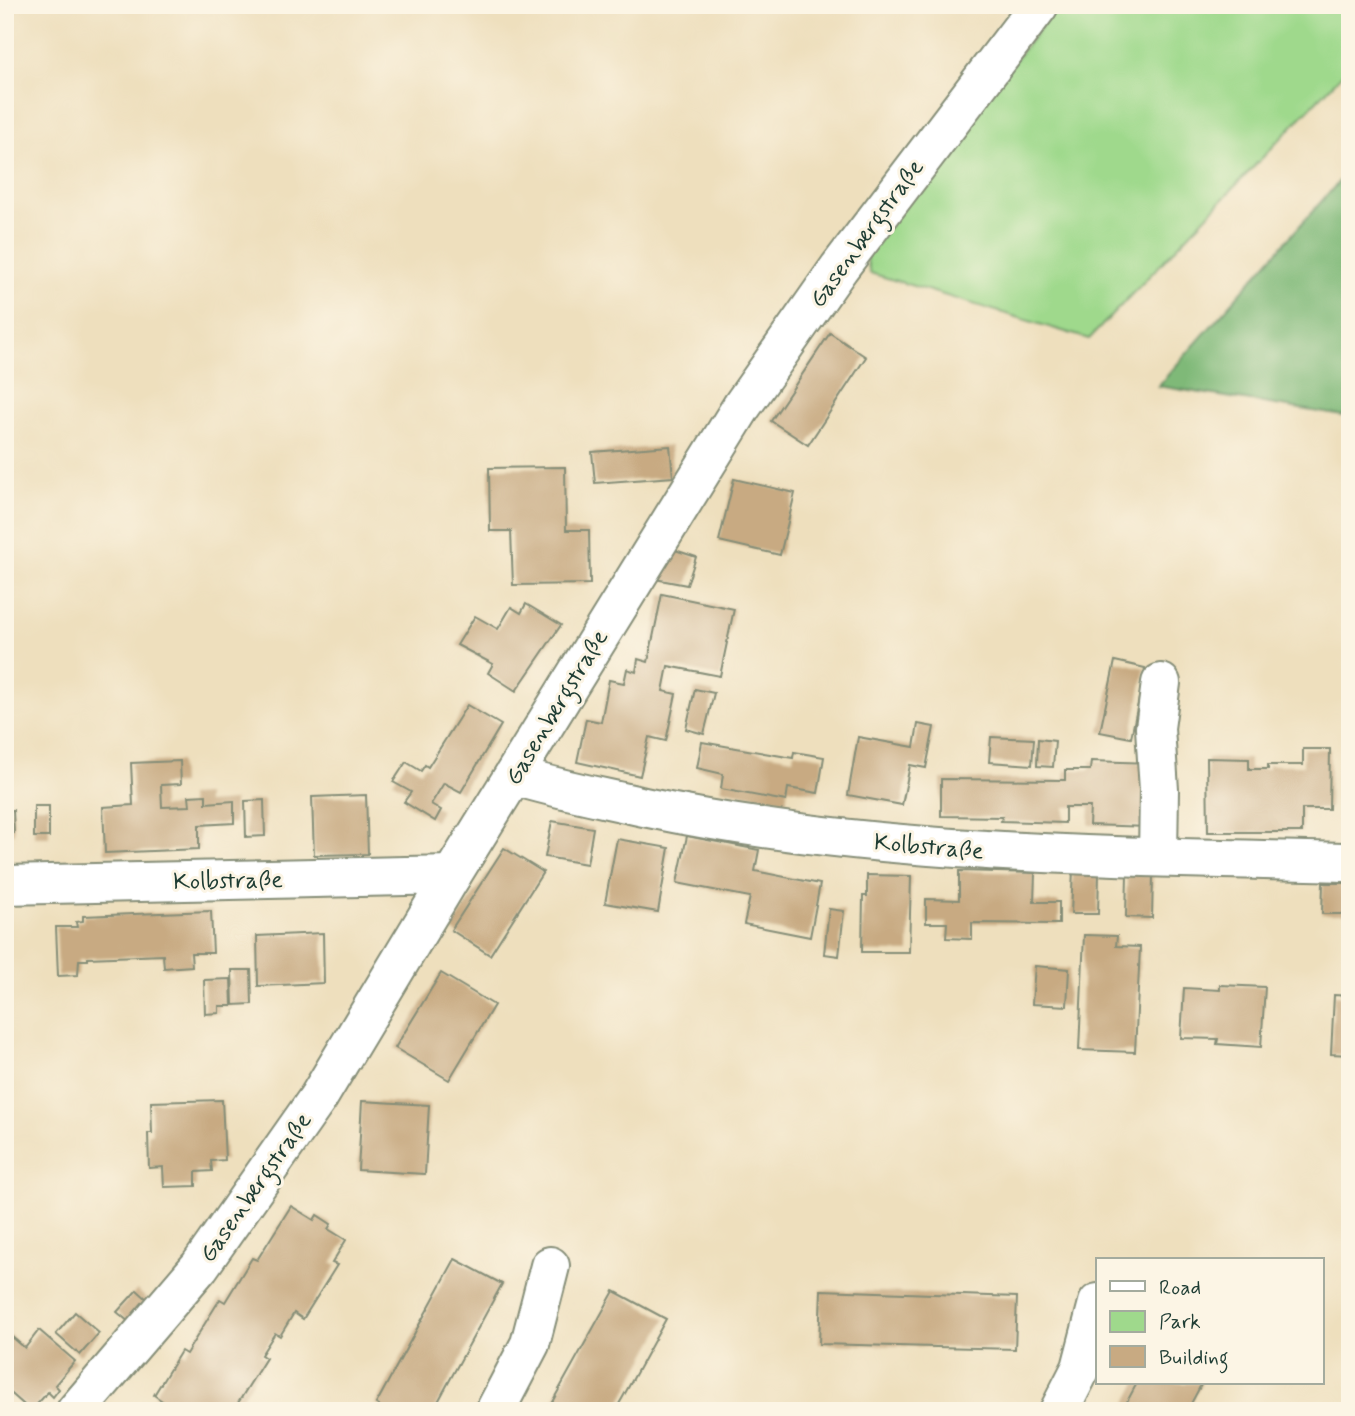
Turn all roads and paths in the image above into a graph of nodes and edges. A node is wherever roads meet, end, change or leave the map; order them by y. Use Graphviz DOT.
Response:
graph roads {
  1 [pos="1039,5"];
  2 [pos="1161,684"];
  3 [pos="515,776"];
  4 [pos="1158,857"];
  5 [pos="1350,862"];
  6 [pos="452,875"];
  7 [pos="5,885"];
  8 [pos="551,1266"];
  9 [pos="1096,1311"];
  10 [pos="76,1411"];
  11 [pos="495,1411"];
  12 [pos="1059,1411"];
  1 -- 3 [label="street, Gasenbergstraße"];
  2 -- 4 [label="street"];
  3 -- 4 [label="street, Kolbstraße"];
  3 -- 6 [label="street, Gasenbergstraße"];
  4 -- 5 [label="street, Kolbstraße"];
  6 -- 7 [label="street, Kolbstraße"];
  6 -- 10 [label="street, Gasenbergstraße"];
  8 -- 11 [label="street"];
  9 -- 12 [label="street"];
}
